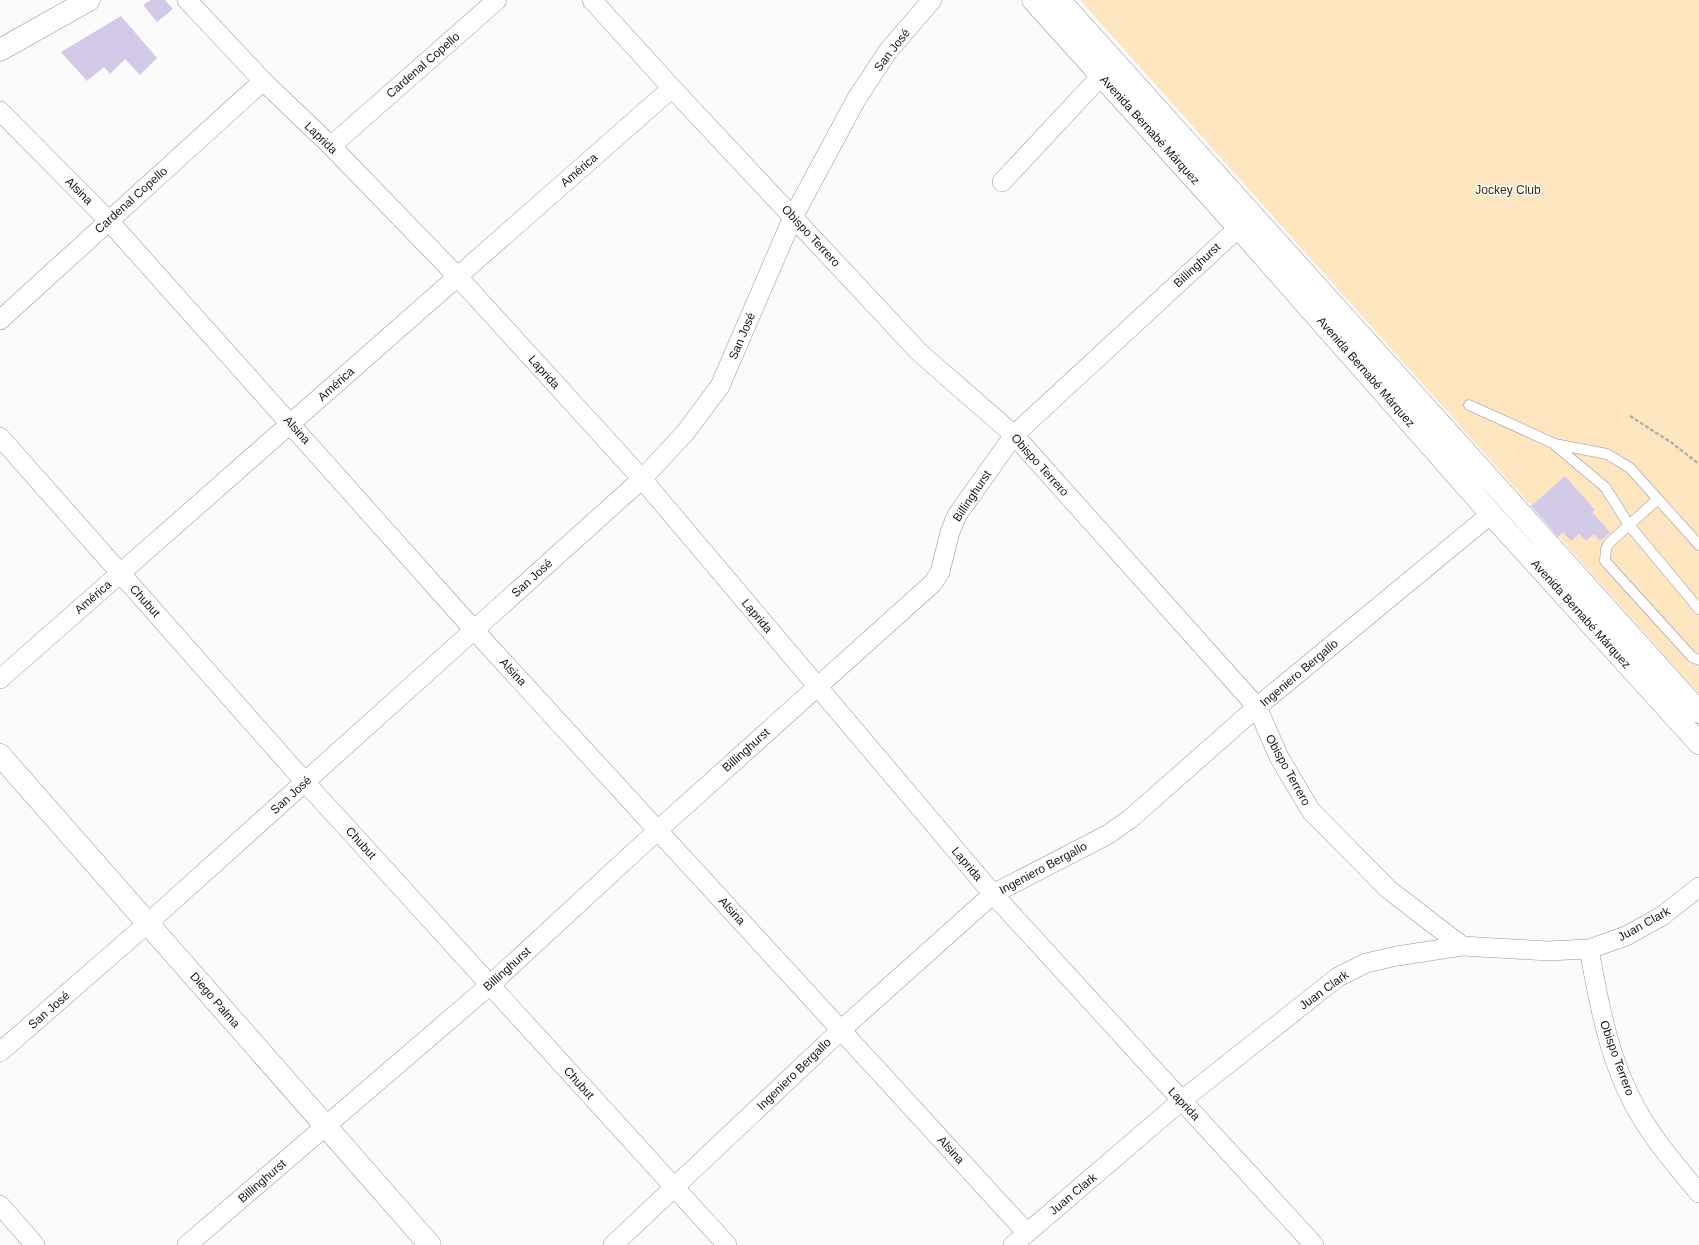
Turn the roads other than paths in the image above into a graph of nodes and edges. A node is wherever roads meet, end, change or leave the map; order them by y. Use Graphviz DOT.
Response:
graph roads {
  1 [pos="89,0"];
  2 [pos="187,0"];
  3 [pos="497,0"];
  4 [pos="592,0"];
  5 [pos="932,0"];
  6 [pos="1033,0"];
  7 [pos="1059,0"];
  8 [pos="0,50"];
  9 [pos="1101,76"];
  10 [pos="262,81"];
  11 [pos="672,88"];
  12 [pos="0,111"];
  13 [pos="331,146"];
  14 [pos="1002,182"];
  15 [pos="793,217"];
  16 [pos="108,220"];
  17 [pos="1245,221"];
  18 [pos="457,276"];
  19 [pos="0,320"];
  20 [pos="1469,406"];
  21 [pos="291,424"];
  22 [pos="1014,435"];
  23 [pos="0,437"];
  24 [pos="1555,444"];
  25 [pos="642,479"];
  26 [pos="1658,499"];
  27 [pos="1491,514"];
  28 [pos="1629,525"];
  29 [pos="1699,545"];
  30 [pos="120,573"];
  31 [pos="1699,609"];
  32 [pos="474,630"];
  33 [pos="1699,660"];
  34 [pos="0,679"];
  35 [pos="816,687"];
  36 [pos="1257,707"];
  37 [pos="1699,712"];
  38 [pos="1699,743"];
  39 [pos="0,755"];
  40 [pos="305,782"];
  41 [pos="658,830"];
  42 [pos="1699,887"];
  43 [pos="993,894"];
  44 [pos="148,923"];
  45 [pos="1462,946"];
  46 [pos="1589,949"];
  47 [pos="490,984"];
  48 [pos="840,1030"];
  49 [pos="0,1052"];
  50 [pos="1182,1101"];
  51 [pos="326,1126"];
  52 [pos="675,1188"];
  53 [pos="1699,1193"];
  54 [pos="0,1205"];
  55 [pos="1020,1239"];
  56 [pos="35,1245"];
  57 [pos="187,1245"];
  58 [pos="430,1245"];
  59 [pos="613,1245"];
  60 [pos="727,1245"];
  61 [pos="1314,1245"];
  1 -- 8 [label="main road"];
  2 -- 10 [label="street, Laprida"];
  3 -- 13 [label="street, Cardenal Copello"];
  4 -- 11 [label="street, Obispo Terrero"];
  5 -- 15 [label="street, San José"];
  6 -- 9 [label="main road, Avenida Bernabé Márquez"];
  7 -- 17 [label="main road, Avenida Bernabé Márquez"];
  9 -- 14 [label="street"];
  9 -- 17 [label="main road, Avenida Bernabé Márquez"];
  10 -- 13 [label="street, Laprida"];
  10 -- 16 [label="street, Cardenal Copello"];
  11 -- 15 [label="street, Obispo Terrero"];
  11 -- 18 [label="street, América"];
  12 -- 16 [label="street, Alsina"];
  13 -- 18 [label="street, Laprida"];
  15 -- 22 [label="street, Obispo Terrero"];
  15 -- 25 [label="street, San José"];
  16 -- 19 [label="street, Cardenal Copello"];
  16 -- 21 [label="street, Alsina"];
  17 -- 22 [label="street, Billinghurst"];
  17 -- 27 [label="main road, Avenida Bernabé Márquez"];
  17 -- 37 [label="main road, Avenida Bernabé Márquez"];
  18 -- 21 [label="street, América"];
  18 -- 25 [label="street, Laprida"];
  20 -- 24 [label="lane"];
  21 -- 30 [label="street, América"];
  21 -- 32 [label="street, Alsina"];
  22 -- 35 [label="street, Billinghurst"];
  22 -- 36 [label="street, Obispo Terrero"];
  23 -- 30 [label="street, Chubut"];
  24 -- 26 [label="lane"];
  24 -- 28 [label="lane"];
  25 -- 32 [label="street, San José"];
  25 -- 35 [label="street, Laprida"];
  26 -- 28 [label="lane"];
  26 -- 29 [label="lane"];
  27 -- 36 [label="street, Ingeniero Bergallo"];
  27 -- 38 [label="main road, Avenida Bernabé Márquez"];
  28 -- 31 [label="lane"];
  28 -- 33 [label="lane"];
  30 -- 34 [label="street, América"];
  30 -- 40 [label="street, Chubut"];
  32 -- 40 [label="street, San José"];
  32 -- 41 [label="street, Alsina"];
  35 -- 41 [label="street, Billinghurst"];
  35 -- 43 [label="street, Laprida"];
  36 -- 43 [label="street, Ingeniero Bergallo"];
  36 -- 45 [label="street, Obispo Terrero"];
  39 -- 44 [label="main road, Diego Palma"];
  40 -- 44 [label="street, San José"];
  40 -- 47 [label="street, Chubut"];
  41 -- 47 [label="street, Billinghurst"];
  41 -- 48 [label="street, Alsina"];
  42 -- 46 [label="street, Juan Clark"];
  43 -- 48 [label="street, Ingeniero Bergallo"];
  43 -- 50 [label="street, Laprida"];
  44 -- 49 [label="street, San José"];
  44 -- 51 [label="main road, Diego Palma"];
  45 -- 46 [label="street, Juan Clark"];
  45 -- 50 [label="street, Juan Clark"];
  46 -- 53 [label="street, Obispo Terrero"];
  47 -- 51 [label="street, Billinghurst"];
  47 -- 52 [label="street, Chubut"];
  48 -- 52 [label="street, Ingeniero Bergallo"];
  48 -- 55 [label="street, Alsina"];
  50 -- 55 [label="street, Juan Clark"];
  50 -- 61 [label="street, Laprida"];
  51 -- 57 [label="street, Billinghurst"];
  51 -- 58 [label="main road, Diego Palma"];
  52 -- 59 [label="street, Ingeniero Bergallo"];
  52 -- 60 [label="street, Chubut"];
  54 -- 56 [label="street"];
}
